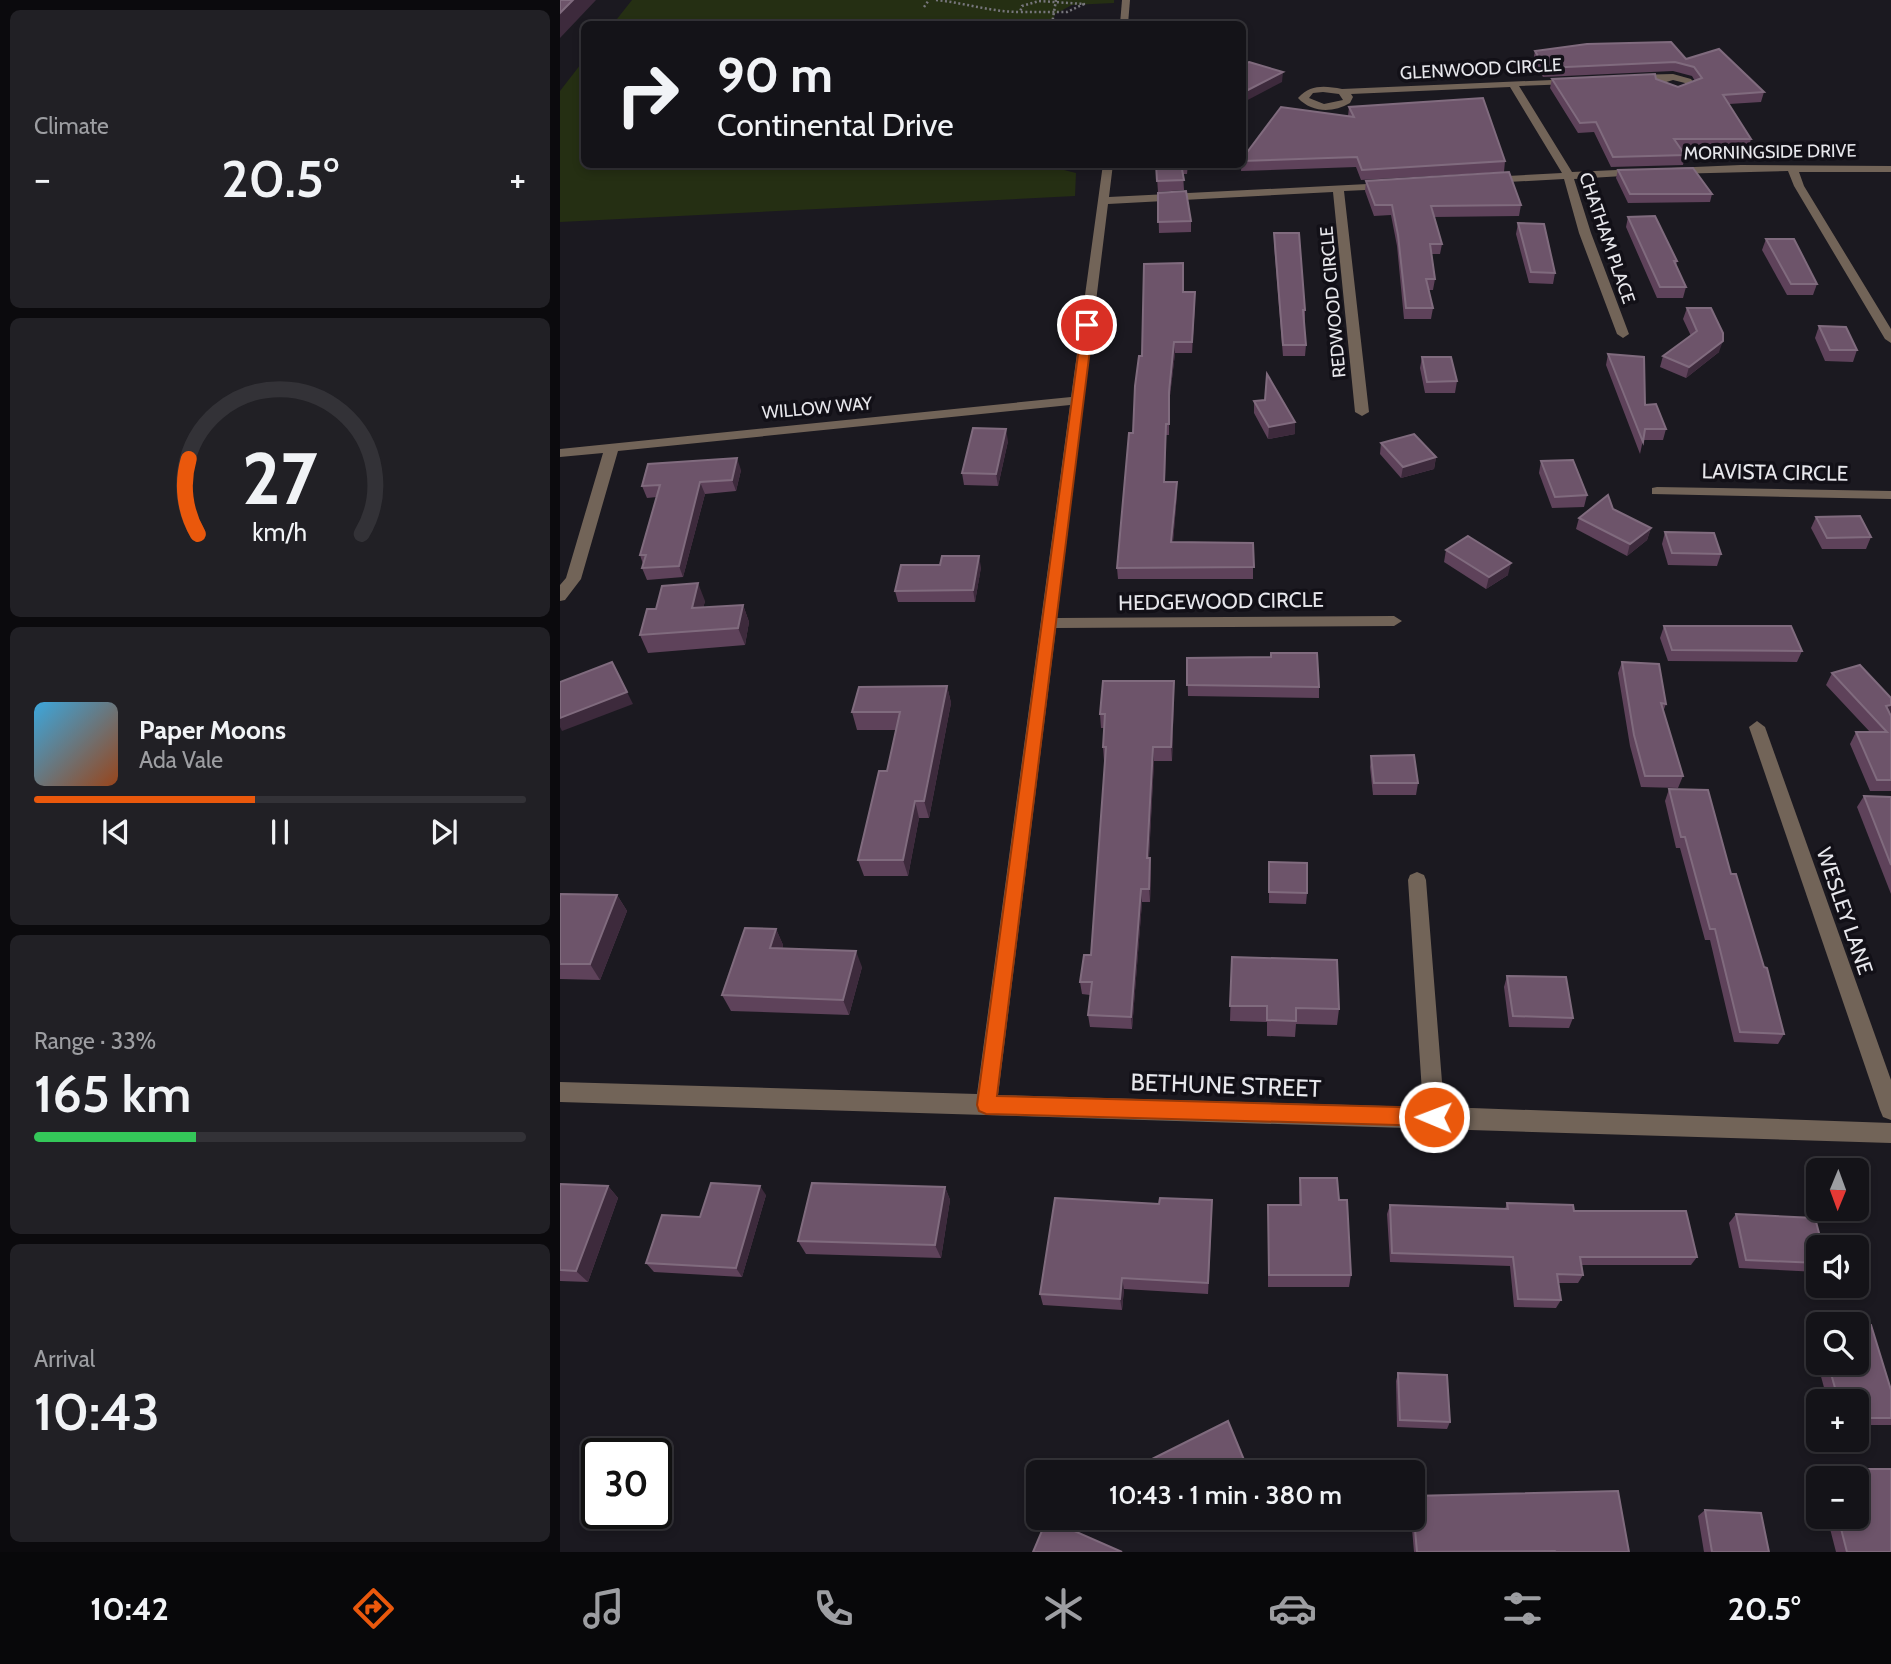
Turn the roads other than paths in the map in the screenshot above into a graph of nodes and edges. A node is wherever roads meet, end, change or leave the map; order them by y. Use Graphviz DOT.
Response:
graph roads {
  1 [pos="1126,0"];
  2 [pos="1124,21"];
  3 [pos="1663,78"];
  4 [pos="1617,79"];
  5 [pos="1577,80"];
  6 [pos="1512,83"];
  7 [pos="1342,92"];
  8 [pos="1792,167"];
  9 [pos="1108,168"];
  10 [pos="1891,169"];
  11 [pos="1661,171"];
  12 [pos="1648,172"];
  13 [pos="1568,175"];
  14 [pos="1474,180"];
  15 [pos="1406,185"];
  16 [pos="1338,189"];
  17 [pos="1104,201"];
  18 [pos="1623,334"];
  19 [pos="1891,339"];
  20 [pos="1077,400"];
  21 [pos="1362,412"];
  22 [pos="612,447"];
  23 [pos="560,453"];
  24 [pos="1657,491"];
  25 [pos="1891,495"];
  26 [pos="560,596"];
  27 [pos="1394,621"];
  28 [pos="1048,623"];
  29 [pos="1757,727"];
  30 [pos="1417,880"];
  31 [pos="560,1092"];
  32 [pos="986,1105"];
  33 [pos="1891,1110"];
  34 [pos="1434,1117"];
  35 [pos="1891,1133"];
  1 -- 2 [label="street"];
  3 -- 4 [label="street"];
  5 -- 6 [label="street, GLENWOOD CIRCLE"];
  6 -- 7 [label="street, GLENWOOD CIRCLE"];
  6 -- 13 [label="street, CHATHAM PLACE"];
  8 -- 10 [label="street, MORNINGSIDE DRIVE"];
  8 -- 11 [label="street, MORNINGSIDE DRIVE"];
  8 -- 19 [label="street"];
  9 -- 17 [label="street"];
  12 -- 13 [label="street"];
  13 -- 14 [label="street"];
  13 -- 18 [label="street, CHATHAM PLACE"];
  15 -- 16 [label="street"];
  16 -- 17 [label="street"];
  16 -- 21 [label="street, REDWOOD CIRCLE"];
  17 -- 20 [label="street"];
  20 -- 22 [label="street, WILLOW WAY"];
  20 -- 28 [label="street"];
  22 -- 23 [label="street, WILLOW WAY"];
  22 -- 26 [label="street"];
  24 -- 25 [label="street, LAVISTA CIRCLE"];
  27 -- 28 [label="street, HEDGEWOOD CIRCLE"];
  28 -- 32 [label="street"];
  29 -- 33 [label="street, WESLEY LANE"];
  30 -- 34 [label="street"];
  31 -- 32 [label="street, BETHUNE STREET"];
  32 -- 34 [label="street, BETHUNE STREET"];
  34 -- 35 [label="street, BETHUNE STREET"];
}
